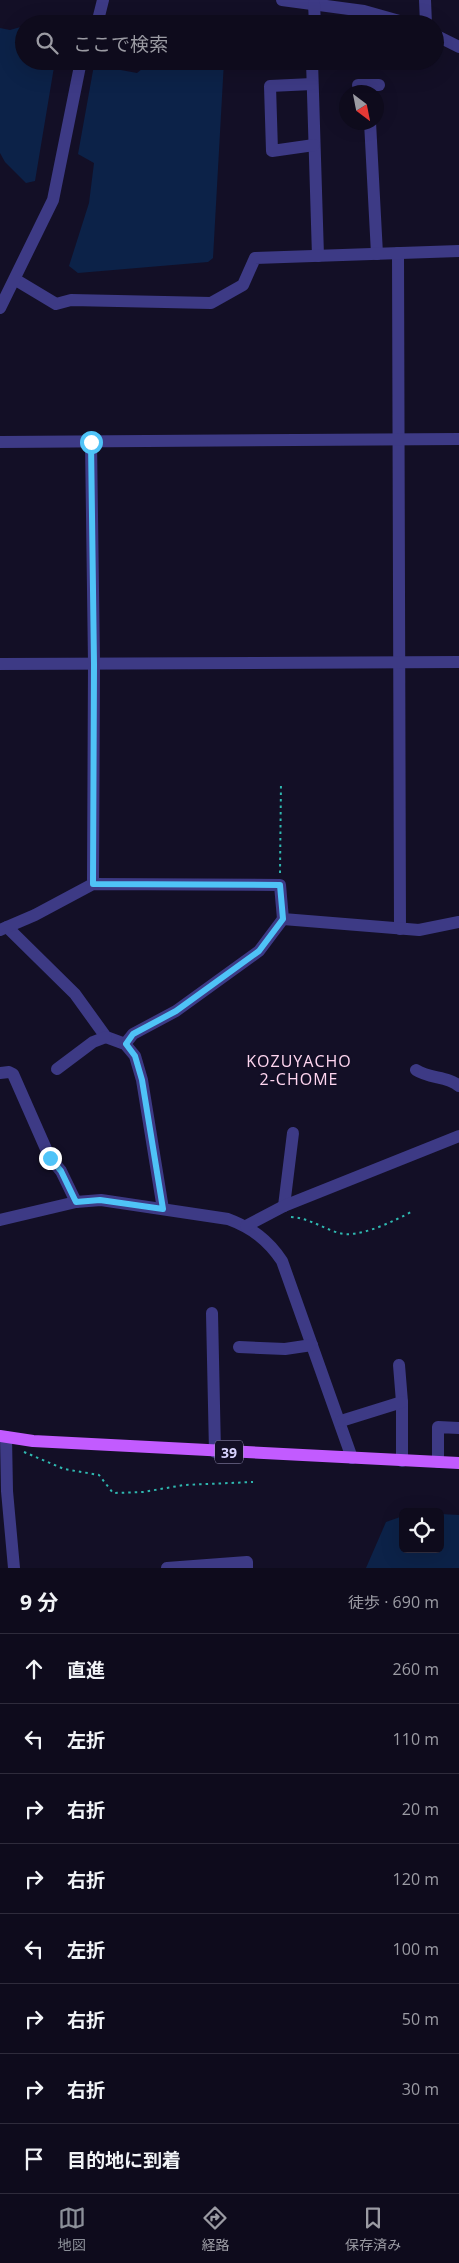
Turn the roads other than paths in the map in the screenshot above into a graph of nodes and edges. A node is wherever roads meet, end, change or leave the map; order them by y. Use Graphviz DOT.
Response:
graph roads {
  1 [pos="103,0"];
  2 [pos="282,0"];
  3 [pos="425,0"];
  4 [pos="314,4"];
  5 [pos="99,15"];
  6 [pos="315,15"];
  7 [pos="380,15"];
  8 [pos="426,15"];
  9 [pos="444,38"];
  10 [pos="459,46"];
  11 [pos="78,70"];
  12 [pos="312,70"];
  13 [pos="312,84"];
  14 [pos="370,130"];
  15 [pos="314,145"];
  16 [pos="459,252"];
  17 [pos="398,253"];
  18 [pos="377,254"];
  19 [pos="318,256"];
  20 [pos="16,280"];
  21 [pos="4,293"];
  22 [pos="0,308"];
  23 [pos="459,439"];
  24 [pos="398,440"];
  25 [pos="0,442"];
  26 [pos="91,442"];
  27 [pos="399,662"];
  28 [pos="459,662"];
  29 [pos="0,664"];
  30 [pos="94,664"];
  31 [pos="93,884"];
  32 [pos="283,919"];
  33 [pos="459,922"];
  34 [pos="4,928"];
  35 [pos="400,929"];
  36 [pos="106,1037"];
  37 [pos="126,1044"];
  38 [pos="57,1069"];
  39 [pos="416,1070"];
  40 [pos="0,1073"];
  41 [pos="459,1086"];
  42 [pos="293,1133"];
  43 [pos="459,1136"];
  44 [pos="76,1202"];
  45 [pos="163,1209"];
  46 [pos="283,1212"];
  47 [pos="0,1219"];
  48 [pos="246,1226"];
  49 [pos="212,1313"];
  50 [pos="312,1345"];
  51 [pos="239,1347"];
  52 [pos="399,1365"];
  53 [pos="402,1402"];
  54 [pos="341,1421"];
  55 [pos="459,1428"];
  56 [pos="4,1438"];
  57 [pos="215,1452"];
  58 [pos="352,1458"];
  59 [pos="402,1461"];
  60 [pos="438,1462"];
  61 [pos="459,1463"];
  62 [pos="14,1568"];
  63 [pos="167,1568"];
  64 [pos="247,1568"];
  1 -- 5 [label="street"];
  2 -- 4 [label="street"];
  3 -- 8 [label="street"];
  4 -- 6 [label="street"];
  4 -- 7 [label="street"];
  9 -- 10 [label="street"];
  11 -- 20 [label="street"];
  12 -- 13 [label="street"];
  13 -- 15 [label="street"];
  13 -- 15 [label="street"];
  14 -- 18 [label="street"];
  15 -- 19 [label="street"];
  16 -- 17 [label="street"];
  17 -- 18 [label="street"];
  17 -- 24 [label="street"];
  18 -- 19 [label="street"];
  19 -- 20 [label="street"];
  20 -- 21 [label="street"];
  21 -- 22 [label="street"];
  23 -- 24 [label="street"];
  24 -- 26 [label="street"];
  24 -- 27 [label="street"];
  25 -- 26 [label="street"];
  26 -- 30 [label="street"];
  27 -- 28 [label="street"];
  27 -- 30 [label="street"];
  27 -- 35 [label="street"];
  29 -- 30 [label="street"];
  30 -- 31 [label="street"];
  31 -- 32 [label="street"];
  31 -- 34 [label="street"];
  32 -- 35 [label="street"];
  32 -- 37 [label="street"];
  33 -- 35 [label="street"];
  34 -- 36 [label="street"];
  36 -- 37 [label="street"];
  36 -- 38 [label="street"];
  37 -- 45 [label="street"];
  39 -- 41 [label="street"];
  40 -- 44 [label="street"];
  42 -- 46 [label="street"];
  43 -- 46 [label="street"];
  44 -- 45 [label="street"];
  44 -- 47 [label="street"];
  45 -- 48 [label="street"];
  46 -- 48 [label="street"];
  48 -- 50 [label="street"];
  49 -- 57 [label="street"];
  50 -- 51 [label="street"];
  50 -- 54 [label="street"];
  52 -- 53 [label="street"];
  53 -- 54 [label="street"];
  53 -- 59 [label="street"];
  54 -- 58 [label="street"];
  55 -- 60 [label="street"];
  56 -- 57 [label="main road, 39"];
  56 -- 62 [label="street"];
  57 -- 58 [label="main road, 39"];
  58 -- 59 [label="main road, 39"];
  59 -- 60 [label="main road, 39"];
  60 -- 61 [label="main road, 39"];
  63 -- 64 [label="street"];
}
